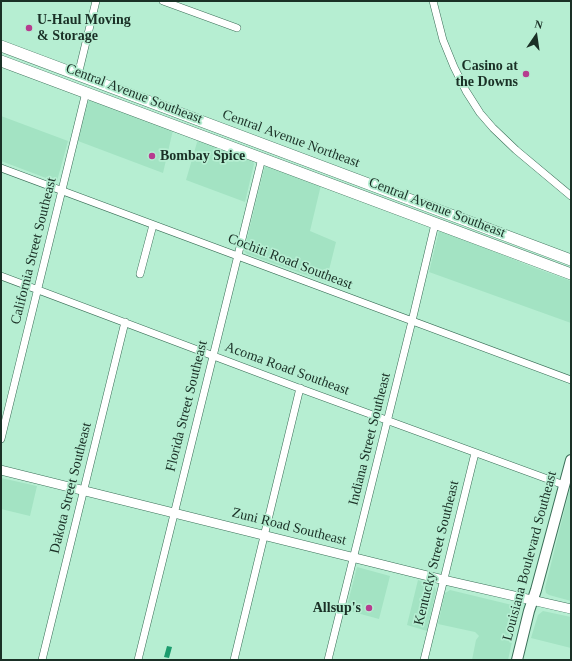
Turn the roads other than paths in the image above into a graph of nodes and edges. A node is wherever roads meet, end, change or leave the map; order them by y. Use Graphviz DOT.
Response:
graph roads {
  1 [pos="96,1"];
  2 [pos="163,1"];
  3 [pos="434,1"];
  4 [pos="237,28"];
  5 [pos="1,46"];
  6 [pos="1,61"];
  7 [pos="78,76"];
  8 [pos="86,92"];
  9 [pos="262,158"];
  10 [pos="1,168"];
  11 [pos="62,190"];
  12 [pos="571,196"];
  13 [pos="435,224"];
  14 [pos="153,225"];
  15 [pos="238,256"];
  16 [pos="571,260"];
  17 [pos="140,274"];
  18 [pos="571,274"];
  19 [pos="1,276"];
  20 [pos="37,290"];
  21 [pos="412,321"];
  22 [pos="125,322"];
  23 [pos="213,356"];
  24 [pos="571,380"];
  25 [pos="300,388"];
  26 [pos="388,420"];
  27 [pos="1,439"];
  28 [pos="475,453"];
  29 [pos="571,460"];
  30 [pos="1,470"];
  31 [pos="564,485"];
  32 [pos="83,491"];
  33 [pos="174,513"];
  34 [pos="264,536"];
  35 [pos="354,557"];
  36 [pos="444,580"];
  37 [pos="533,600"];
  38 [pos="571,608"];
  39 [pos="42,660"];
  40 [pos="138,660"];
  41 [pos="234,660"];
  42 [pos="328,660"];
  43 [pos="424,660"];
  44 [pos="517,660"];
  1 -- 7 [label="street"];
  2 -- 4 [label="street"];
  3 -- 12 [label="street"];
  5 -- 7 [label="main road, Central Avenue Northeast"];
  6 -- 8 [label="main road, Central Avenue Southeast"];
  7 -- 16 [label="main road, Central Avenue Northeast"];
  8 -- 9 [label="main road, Central Avenue Southeast"];
  8 -- 11 [label="street, California Street Southeast"];
  9 -- 13 [label="main road, Central Avenue Southeast"];
  9 -- 15 [label="street, Florida Street Southeast"];
  10 -- 11 [label="street, Cochiti Road Southeast"];
  11 -- 14 [label="street, Cochiti Road Southeast"];
  11 -- 20 [label="street, California Street Southeast"];
  13 -- 18 [label="main road, Central Avenue Southeast"];
  13 -- 21 [label="street, Indiana Street Southeast"];
  14 -- 15 [label="street, Cochiti Road Southeast"];
  14 -- 17 [label="street"];
  15 -- 21 [label="street, Cochiti Road Southeast"];
  15 -- 23 [label="street, Florida Street Southeast"];
  19 -- 20 [label="street, Acoma Road Southeast"];
  20 -- 22 [label="street, Acoma Road Southeast"];
  20 -- 27 [label="street, California Street Southeast"];
  21 -- 24 [label="street, Cochiti Road Southeast"];
  21 -- 26 [label="street, Indiana Street Southeast"];
  22 -- 23 [label="street, Acoma Road Southeast"];
  22 -- 32 [label="street, Dakota Street Southeast"];
  23 -- 25 [label="street, Acoma Road Southeast"];
  23 -- 33 [label="street, Florida Street Southeast"];
  25 -- 26 [label="street, Acoma Road Southeast"];
  25 -- 34 [label="street"];
  26 -- 28 [label="street, Acoma Road Southeast"];
  26 -- 35 [label="street, Indiana Street Southeast"];
  28 -- 31 [label="street, Acoma Road Southeast"];
  28 -- 36 [label="street, Kentucky Street Southeast"];
  29 -- 31 [label="main road, Louisiana Boulevard Southeast"];
  30 -- 32 [label="street, Zuni Road Southeast"];
  31 -- 37 [label="main road, Louisiana Boulevard Southeast"];
  32 -- 33 [label="street, Zuni Road Southeast"];
  32 -- 39 [label="street, Dakota Street Southeast"];
  33 -- 34 [label="street, Zuni Road Southeast"];
  33 -- 40 [label="street, Florida Street Southeast"];
  34 -- 35 [label="street, Zuni Road Southeast"];
  34 -- 41 [label="street"];
  35 -- 36 [label="street, Zuni Road Southeast"];
  35 -- 42 [label="street, Indiana Street Southeast"];
  36 -- 37 [label="street, Zuni Road Southeast"];
  36 -- 43 [label="street, Kentucky Street Southeast"];
  37 -- 38 [label="street, Zuni Road Southeast"];
  37 -- 44 [label="main road, Louisiana Boulevard Southeast"];
}
